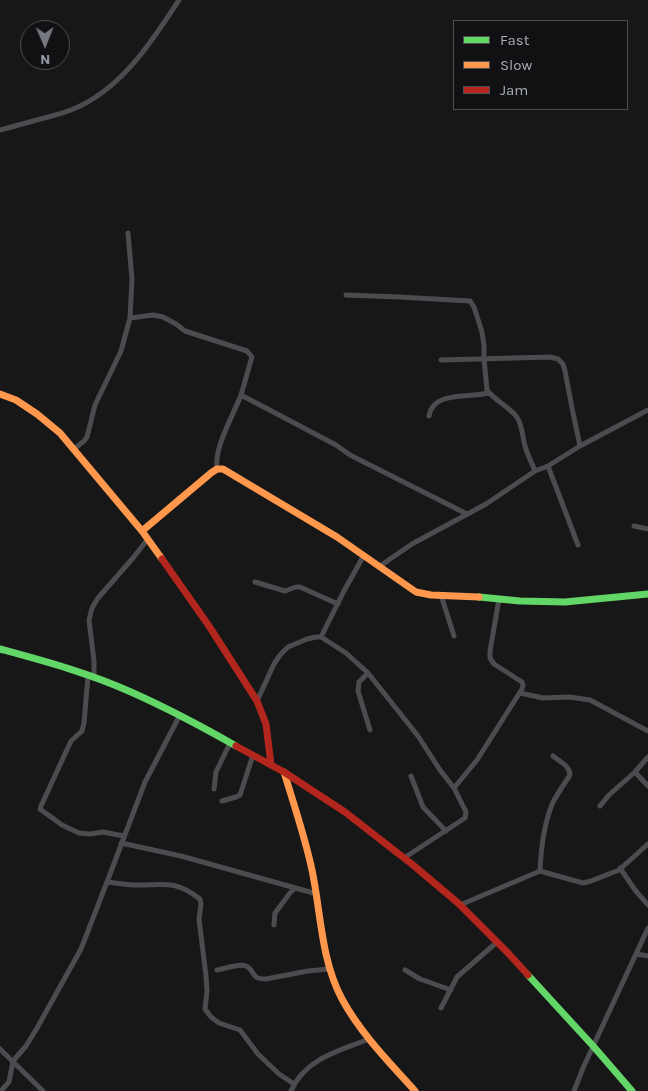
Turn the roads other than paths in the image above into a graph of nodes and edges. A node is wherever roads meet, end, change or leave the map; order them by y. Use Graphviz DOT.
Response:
graph roads {
  1 [pos="179,0"];
  2 [pos="0,130"];
  3 [pos="128,233"];
  4 [pos="346,295"];
  5 [pos="130,318"];
  6 [pos="484,359"];
  7 [pos="441,360"];
  8 [pos="489,393"];
  9 [pos="0,394"];
  10 [pos="240,395"];
  11 [pos="648,410"];
  12 [pos="429,416"];
  13 [pos="580,446"];
  14 [pos="74,449"];
  15 [pos="548,466"];
  16 [pos="217,469"];
  17 [pos="535,471"];
  18 [pos="467,514"];
  19 [pos="634,526"];
  20 [pos="648,528"];
  21 [pos="142,531"];
  22 [pos="147,540"];
  23 [pos="578,546"];
  24 [pos="364,556"];
  25 [pos="380,566"];
  26 [pos="255,582"];
  27 [pos="648,594"];
  28 [pos="441,596"];
  29 [pos="499,599"];
  30 [pos="338,604"];
  31 [pos="454,636"];
  32 [pos="321,638"];
  33 [pos="0,649"];
  34 [pos="368,673"];
  35 [pos="91,677"];
  36 [pos="520,693"];
  37 [pos="257,701"];
  38 [pos="180,715"];
  39 [pos="370,730"];
  40 [pos="648,731"];
  41 [pos="230,743"];
  42 [pos="253,755"];
  43 [pos="553,756"];
  44 [pos="648,757"];
  45 [pos="271,765"];
  46 [pos="284,772"];
  47 [pos="635,772"];
  48 [pos="411,776"];
  49 [pos="648,786"];
  50 [pos="454,788"];
  51 [pos="214,789"];
  52 [pos="222,801"];
  53 [pos="600,806"];
  54 [pos="446,830"];
  55 [pos="124,836"];
  56 [pos="121,843"];
  57 [pos="648,844"];
  58 [pos="404,858"];
  59 [pos="620,868"];
  60 [pos="540,871"];
  61 [pos="106,882"];
  62 [pos="295,888"];
  63 [pos="317,894"];
  64 [pos="460,905"];
  65 [pos="648,905"];
  66 [pos="274,925"];
  67 [pos="648,928"];
  68 [pos="497,942"];
  69 [pos="636,954"];
  70 [pos="648,956"];
  71 [pos="330,969"];
  72 [pos="217,970"];
  73 [pos="405,970"];
  74 [pos="451,990"];
  75 [pos="441,1008"];
  76 [pos="369,1039"];
  77 [pos="594,1047"];
  78 [pos="0,1049"];
  79 [pos="13,1061"];
  80 [pos="294,1084"];
  81 [pos="1,1091"];
  82 [pos="43,1091"];
  83 [pos="291,1091"];
  84 [pos="415,1091"];
  85 [pos="574,1091"];
  86 [pos="632,1091"];
  1 -- 2 [label="street"];
  3 -- 5 [label="street"];
  4 -- 6 [label="street"];
  5 -- 10 [label="street"];
  5 -- 14 [label="street"];
  6 -- 7 [label="street"];
  6 -- 8 [label="street"];
  6 -- 13 [label="street"];
  8 -- 12 [label="street"];
  8 -- 17 [label="street"];
  9 -- 14 [label="street"];
  10 -- 16 [label="street"];
  10 -- 18 [label="street"];
  11 -- 13 [label="street"];
  13 -- 15 [label="street"];
  14 -- 21 [label="street"];
  15 -- 17 [label="street"];
  15 -- 23 [label="street"];
  16 -- 21 [label="street"];
  16 -- 24 [label="street"];
  17 -- 18 [label="street"];
  18 -- 25 [label="street"];
  19 -- 20 [label="street"];
  21 -- 22 [label="street"];
  22 -- 35 [label="street"];
  22 -- 37 [label="street"];
  24 -- 25 [label="street"];
  24 -- 30 [label="street"];
  25 -- 28 [label="street"];
  26 -- 30 [label="street"];
  27 -- 29 [label="street"];
  28 -- 29 [label="street"];
  28 -- 31 [label="street"];
  29 -- 36 [label="street"];
  30 -- 32 [label="street"];
  32 -- 34 [label="street"];
  32 -- 37 [label="street"];
  33 -- 35 [label="street"];
  34 -- 39 [label="street"];
  34 -- 50 [label="street"];
  35 -- 38 [label="street"];
  35 -- 55 [label="street"];
  36 -- 40 [label="street"];
  36 -- 50 [label="street"];
  37 -- 45 [label="street"];
  38 -- 41 [label="street"];
  38 -- 55 [label="street"];
  41 -- 42 [label="street"];
  41 -- 51 [label="street"];
  42 -- 45 [label="street"];
  42 -- 52 [label="street"];
  43 -- 60 [label="street"];
  44 -- 47 [label="street"];
  45 -- 46 [label="street"];
  46 -- 58 [label="street"];
  46 -- 63 [label="street"];
  47 -- 49 [label="street"];
  47 -- 53 [label="street"];
  48 -- 54 [label="street"];
  50 -- 54 [label="street"];
  54 -- 58 [label="street"];
  55 -- 56 [label="street"];
  56 -- 61 [label="street"];
  56 -- 62 [label="street"];
  57 -- 59 [label="street"];
  58 -- 64 [label="street"];
  59 -- 60 [label="street"];
  59 -- 65 [label="street"];
  60 -- 64 [label="street"];
  61 -- 79 [label="street"];
  61 -- 80 [label="street"];
  62 -- 63 [label="street"];
  62 -- 66 [label="street"];
  63 -- 71 [label="street"];
  64 -- 68 [label="street"];
  67 -- 69 [label="street"];
  68 -- 74 [label="street"];
  68 -- 77 [label="street"];
  69 -- 70 [label="street"];
  69 -- 77 [label="street"];
  71 -- 72 [label="street"];
  71 -- 76 [label="street"];
  73 -- 74 [label="street"];
  74 -- 75 [label="street"];
  76 -- 80 [label="street"];
  76 -- 84 [label="street"];
  77 -- 85 [label="street"];
  77 -- 86 [label="street"];
  78 -- 79 [label="street"];
  79 -- 81 [label="street"];
  79 -- 82 [label="street"];
  80 -- 83 [label="street"];
}
